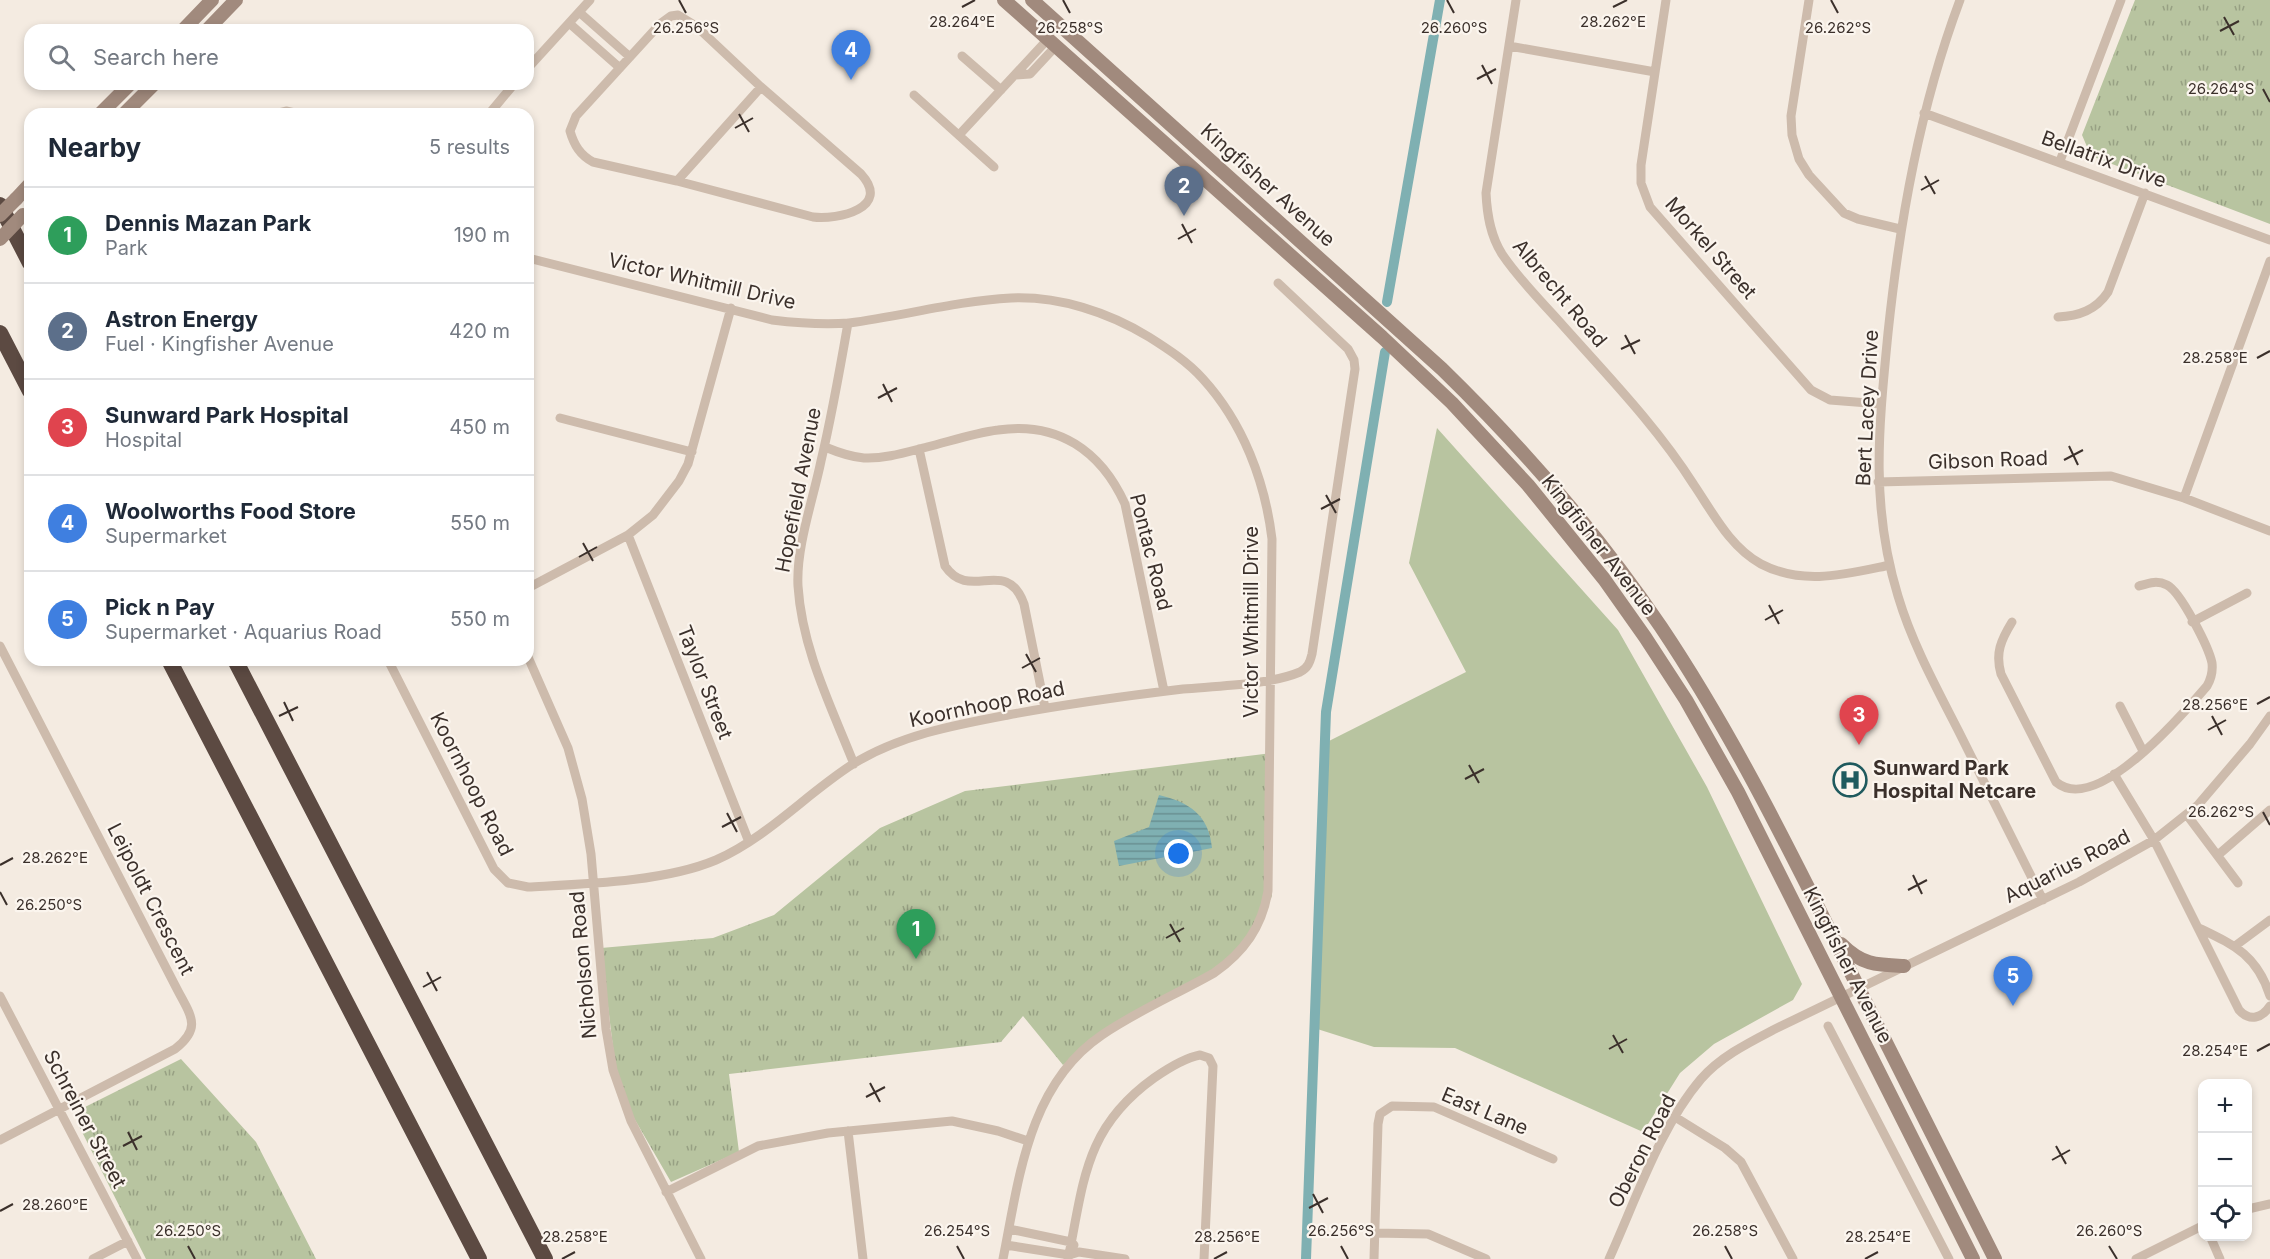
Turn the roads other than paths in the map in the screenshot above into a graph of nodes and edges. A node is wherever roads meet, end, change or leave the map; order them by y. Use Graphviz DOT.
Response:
graph roads {
  1 [pos="212,0"];
  2 [pos="236,0"];
  3 [pos="590,0"];
  4 [pos="1004,0"];
  5 [pos="1032,0"];
  6 [pos="1516,0"];
  7 [pos="1666,0"];
  8 [pos="1809,0"];
  9 [pos="1960,0"];
  10 [pos="2121,0"];
  11 [pos="579,12"];
  12 [pos="569,23"];
  13 [pos="189,24"];
  14 [pos="213,24"];
  15 [pos="1052,43"];
  16 [pos="1509,46"];
  17 [pos="962,56"];
  18 [pos="630,57"];
  19 [pos="534,61"];
  20 [pos="620,68"];
  21 [pos="1655,72"];
  22 [pos="761,87"];
  23 [pos="124,90"];
  24 [pos="148,90"];
  25 [pos="509,90"];
  26 [pos="1001,90"];
  27 [pos="914,95"];
  28 [pos="106,108"];
  29 [pos="130,108"];
  30 [pos="494,108"];
  31 [pos="1924,113"];
  32 [pos="959,135"];
  33 [pos="2060,162"];
  34 [pos="994,167"];
  35 [pos="678,181"];
  36 [pos="24,189"];
  37 [pos="2145,193"];
  38 [pos="8,202"];
  39 [pos="0,214"];
  40 [pos="24,215"];
  41 [pos="1900,229"];
  42 [pos="0,239"];
  43 [pos="2270,240"];
  44 [pos="24,246"];
  45 [pos="534,259"];
  46 [pos="2270,261"];
  47 [pos="1278,283"];
  48 [pos="731,308"];
  49 [pos="2058,317"];
  50 [pos="848,323"];
  51 [pos="0,333"];
  52 [pos="24,379"];
  53 [pos="1881,404"];
  54 [pos="560,418"];
  55 [pos="825,447"];
  56 [pos="919,449"];
  57 [pos="692,452"];
  58 [pos="1878,482"];
  59 [pos="2184,498"];
  60 [pos="2270,531"];
  61 [pos="628,535"];
  62 [pos="1890,565"];
  63 [pos="534,585"];
  64 [pos="2139,586"];
  65 [pos="2247,593"];
  66 [pos="2012,622"];
  67 [pos="2192,622"];
  68 [pos="0,646"];
  69 [pos="172,666"];
  70 [pos="238,666"];
  71 [pos="391,666"];
  72 [pos="532,666"];
  73 [pos="1270,680"];
  74 [pos="1164,692"];
  75 [pos="2120,706"];
  76 [pos="1045,708"];
  77 [pos="2270,716"];
  78 [pos="2143,752"];
  79 [pos="854,764"];
  80 [pos="2114,774"];
  81 [pos="2270,810"];
  82 [pos="2187,815"];
  83 [pos="2154,840"];
  84 [pos="749,842"];
  85 [pos="2218,855"];
  86 [pos="593,882"];
  87 [pos="2238,883"];
  88 [pos="2043,900"];
  89 [pos="2270,920"];
  90 [pos="2199,928"];
  91 [pos="1833,936"];
  92 [pos="2235,946"];
  93 [pos="1904,966"];
  94 [pos="1859,989"];
  95 [pos="0,996"];
  96 [pos="2270,996"];
  97 [pos="1842,997"];
  98 [pos="2270,1006"];
  99 [pos="1828,1026"];
  100 [pos="59,1109"];
  101 [pos="1675,1117"];
  102 [pos="848,1131"];
  103 [pos="0,1140"];
  104 [pos="1028,1141"];
  105 [pos="1553,1159"];
  106 [pos="666,1192"];
  107 [pos="2270,1204"];
  108 [pos="2252,1208"];
  109 [pos="1009,1228"];
  110 [pos="2198,1228"];
  111 [pos="1374,1233"];
  112 [pos="128,1240"];
  113 [pos="2212,1241"];
  114 [pos="1071,1242"];
  115 [pos="1006,1245"];
  116 [pos="1079,1252"];
  117 [pos="1068,1257"];
  118 [pos="93,1259"];
  119 [pos="137,1259"];
  120 [pos="479,1259"];
  121 [pos="544,1259"];
  122 [pos="701,1259"];
  123 [pos="863,1259"];
  124 [pos="1003,1259"];
  125 [pos="1125,1259"];
  126 [pos="1204,1259"];
  127 [pos="1374,1259"];
  128 [pos="1486,1259"];
  129 [pos="1609,1259"];
  130 [pos="1793,1259"];
  131 [pos="1949,1259"];
  132 [pos="1973,1259"];
  133 [pos="1995,1259"];
  134 [pos="2136,1259"];
  135 [pos="2220,1259"];
  1 -- 13 [label="street"];
  2 -- 14 [label="street"];
  3 -- 11 [label="street"];
  4 -- 15 [label="street, Kingfisher Avenue"];
  5 -- 91 [label="street, Kingfisher Avenue"];
  6 -- 16 [label="street, Albrecht Road"];
  7 -- 21 [label="street, Morkel Street"];
  8 -- 41 [label="street"];
  9 -- 31 [label="street, Bert Lacey Drive"];
  10 -- 33 [label="street"];
  11 -- 12 [label="street"];
  11 -- 18 [label="street"];
  12 -- 19 [label="street"];
  12 -- 20 [label="street"];
  15 -- 26 [label="street"];
  15 -- 97 [label="street, Kingfisher Avenue"];
  16 -- 21 [label="street"];
  16 -- 62 [label="street, Albrecht Road"];
  17 -- 26 [label="street"];
  18 -- 20 [label="street"];
  18 -- 22 [label="street"];
  20 -- 35 [label="street"];
  21 -- 53 [label="street, Morkel Street"];
  22 -- 35 [label="street"];
  22 -- 35 [label="street"];
  23 -- 28 [label="street"];
  24 -- 29 [label="street"];
  25 -- 30 [label="street"];
  26 -- 32 [label="street"];
  27 -- 32 [label="street"];
  31 -- 33 [label="street, Bellatrix Drive"];
  31 -- 41 [label="street, Bert Lacey Drive"];
  32 -- 34 [label="street"];
  33 -- 37 [label="street, Bellatrix Drive"];
  36 -- 38 [label="street"];
  37 -- 43 [label="street, Bellatrix Drive"];
  37 -- 49 [label="street"];
  38 -- 39 [label="street, bridge"];
  38 -- 44 [label="highway"];
  40 -- 42 [label="street, bridge"];
  41 -- 53 [label="street, Bert Lacey Drive"];
  45 -- 48 [label="street, Victor Whitmill Drive"];
  46 -- 59 [label="street"];
  47 -- 73 [label="street, Koornhoop Road"];
  48 -- 50 [label="street, Victor Whitmill Drive"];
  48 -- 57 [label="street"];
  50 -- 55 [label="street, Hopefield Avenue"];
  50 -- 73 [label="street, Victor Whitmill Drive"];
  51 -- 52 [label="highway"];
  53 -- 58 [label="street, Bert Lacey Drive"];
  54 -- 57 [label="street"];
  55 -- 56 [label="street, Pontac Road"];
  55 -- 79 [label="street, Hopefield Avenue"];
  56 -- 74 [label="street, Pontac Road"];
  56 -- 76 [label="street"];
  57 -- 61 [label="street"];
  58 -- 59 [label="street, Gibson Road"];
  58 -- 62 [label="street, Bert Lacey Drive"];
  59 -- 60 [label="street, Gibson Road"];
  61 -- 63 [label="street"];
  61 -- 84 [label="street, Taylor Street"];
  62 -- 88 [label="street, Bert Lacey Drive"];
  64 -- 67 [label="street"];
  65 -- 67 [label="street"];
  66 -- 80 [label="street"];
  67 -- 78 [label="street"];
  68 -- 100 [label="street, Leipoldt Crescent"];
  69 -- 120 [label="highway"];
  70 -- 121 [label="highway"];
  71 -- 86 [label="street, Koornhoop Road"];
  72 -- 86 [label="street, Nicholson Road"];
  73 -- 74 [label="street, Koornhoop Road"];
  73 -- 104 [label="street, Victor Whitmill Drive"];
  74 -- 76 [label="street, Koornhoop Road"];
  75 -- 78 [label="street"];
  76 -- 79 [label="street, Koornhoop Road"];
  77 -- 82 [label="street, Aquarius Road"];
  78 -- 80 [label="street"];
  79 -- 84 [label="street, Koornhoop Road"];
  80 -- 83 [label="street"];
  81 -- 85 [label="street"];
  82 -- 83 [label="street, Aquarius Road"];
  82 -- 85 [label="street"];
  83 -- 88 [label="street, Aquarius Road"];
  83 -- 90 [label="street"];
  84 -- 86 [label="street, Koornhoop Road"];
  85 -- 87 [label="street"];
  86 -- 106 [label="street, Nicholson Road"];
  88 -- 93 [label="street, Aquarius Road"];
  89 -- 92 [label="street"];
  90 -- 92 [label="street"];
  90 -- 98 [label="street"];
  91 -- 93 [label="street"];
  91 -- 94 [label="street, Kingfisher Avenue"];
  92 -- 96 [label="street"];
  93 -- 94 [label="street, Aquarius Road"];
  94 -- 97 [label="street, Aquarius Road"];
  94 -- 133 [label="street, Kingfisher Avenue"];
  95 -- 100 [label="street, Schreiner Street"];
  97 -- 101 [label="street, Oberon Road"];
  97 -- 132 [label="street, Kingfisher Avenue"];
  99 -- 131 [label="street"];
  100 -- 103 [label="street"];
  100 -- 112 [label="street, Schreiner Street"];
  101 -- 129 [label="street, Oberon Road"];
  101 -- 130 [label="street"];
  102 -- 104 [label="street"];
  102 -- 106 [label="street"];
  102 -- 123 [label="street"];
  104 -- 109 [label="street, Victor Whitmill Drive"];
  105 -- 111 [label="street, East Lane"];
  106 -- 122 [label="street, Nicholson Road"];
  107 -- 108 [label="street"];
  109 -- 114 [label="street"];
  109 -- 115 [label="street, Victor Whitmill Drive"];
  110 -- 134 [label="street"];
  111 -- 127 [label="street, East Lane"];
  111 -- 128 [label="street"];
  112 -- 118 [label="street"];
  112 -- 119 [label="street, Schreiner Street"];
  113 -- 135 [label="street"];
  114 -- 116 [label="street"];
  114 -- 117 [label="street"];
  114 -- 126 [label="street"];
  115 -- 117 [label="street"];
  115 -- 124 [label="street, Victor Whitmill Drive"];
  116 -- 117 [label="street"];
  116 -- 125 [label="street"];
}
